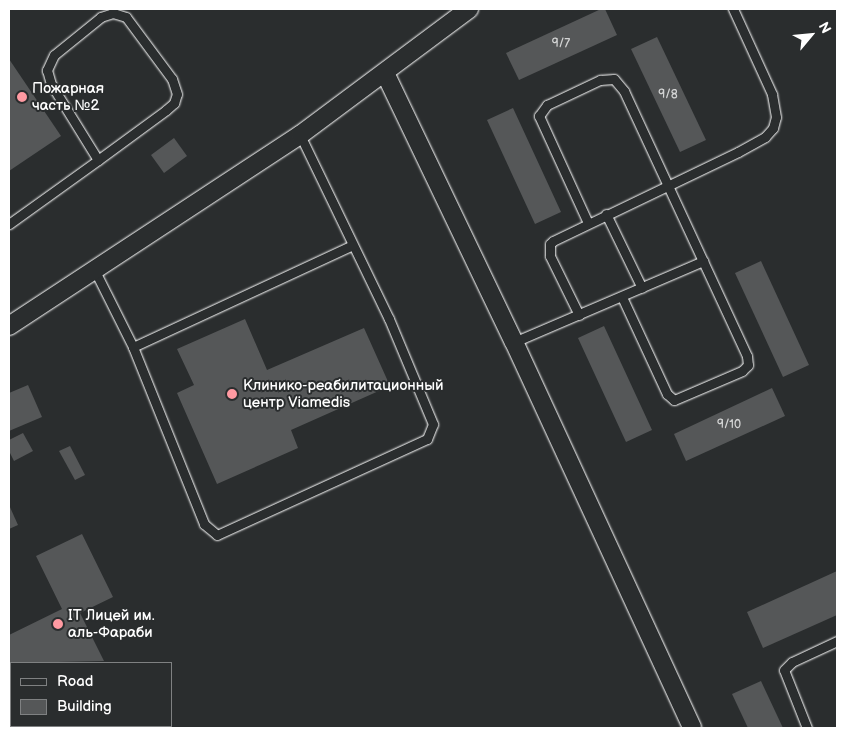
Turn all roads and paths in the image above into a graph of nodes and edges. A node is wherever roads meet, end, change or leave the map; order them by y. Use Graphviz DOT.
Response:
graph roads {
  1 [pos="470,9"];
  2 [pos="733,9"];
  3 [pos="385,73"];
  4 [pos="300,135"];
  5 [pos="98,160"];
  6 [pos="668,184"];
  7 [pos="606,214"];
  8 [pos="588,223"];
  9 [pos="9,224"];
  10 [pos="353,245"];
  11 [pos="703,261"];
  12 [pos="95,271"];
  13 [pos="642,288"];
  14 [pos="622,297"];
  15 [pos="579,315"];
  16 [pos="9,326"];
  17 [pos="514,342"];
  18 [pos="133,347"];
  19 [pos="837,641"];
  20 [pos="692,728"];
  21 [pos="807,728"];
  1 -- 3 [label="street"];
  2 -- 6 [label="lane"];
  3 -- 4 [label="street"];
  3 -- 17 [label="street"];
  4 -- 10 [label="lane"];
  4 -- 12 [label="street"];
  5 -- 5 [label="lane"];
  5 -- 9 [label="lane"];
  6 -- 7 [label="lane"];
  6 -- 8 [label="lane"];
  6 -- 11 [label="lane"];
  7 -- 8 [label="lane"];
  7 -- 13 [label="lane"];
  8 -- 15 [label="lane"];
  10 -- 18 [label="lane"];
  10 -- 18 [label="lane"];
  11 -- 13 [label="lane"];
  11 -- 14 [label="lane"];
  12 -- 16 [label="street"];
  12 -- 18 [label="lane"];
  13 -- 14 [label="lane"];
  14 -- 15 [label="lane"];
  15 -- 17 [label="lane"];
  17 -- 20 [label="street"];
  19 -- 21 [label="lane"];
}
